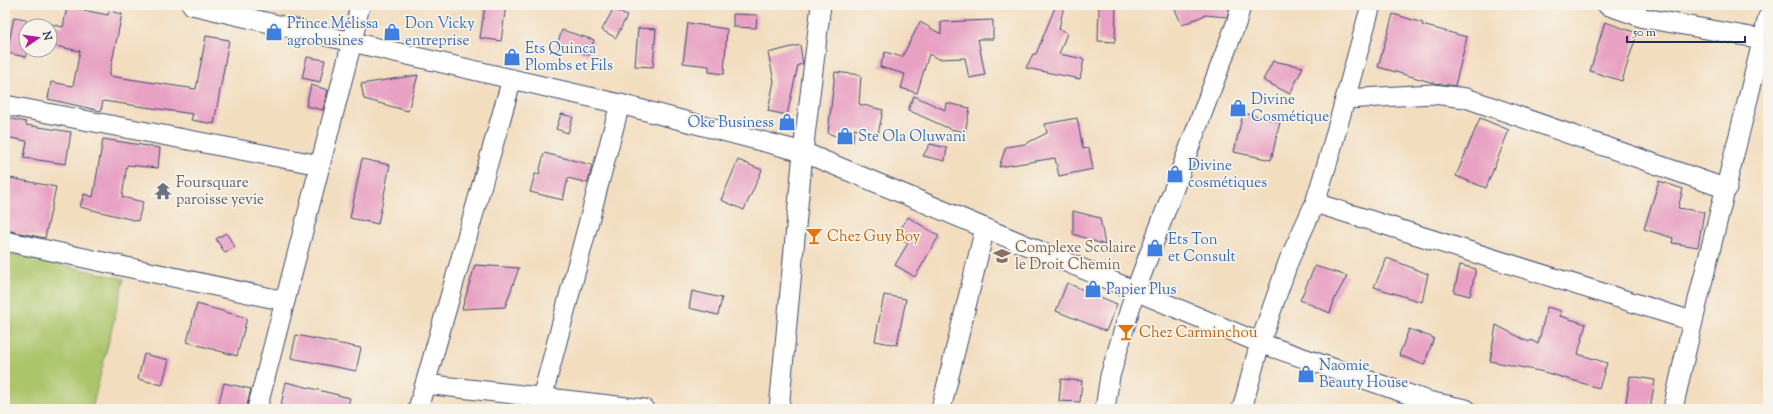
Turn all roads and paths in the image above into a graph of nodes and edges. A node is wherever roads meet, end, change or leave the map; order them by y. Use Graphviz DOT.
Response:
graph roads {
  1 [pos="192,5"];
  2 [pos="360,5"];
  3 [pos="821,5"];
  4 [pos="1240,5"];
  5 [pos="1371,5"];
  6 [pos="1607,5"];
  7 [pos="216,8"];
  8 [pos="1768,17"];
  9 [pos="1765,39"];
  10 [pos="352,42"];
  11 [pos="512,79"];
  12 [pos="1345,100"];
  13 [pos="620,104"];
  14 [pos="5,105"];
  15 [pos="803,152"];
  16 [pos="320,165"];
  17 [pos="1727,188"];
  18 [pos="1315,203"];
  19 [pos="985,228"];
  20 [pos="5,242"];
  21 [pos="1135,292"];
  22 [pos="285,301"];
  23 [pos="1692,321"];
  24 [pos="1260,343"];
  25 [pos="425,384"];
  26 [pos="542,398"];
  27 [pos="257,409"];
  28 [pos="418,409"];
  29 [pos="644,409"];
  30 [pos="779,409"];
  31 [pos="941,409"];
  32 [pos="1105,409"];
  33 [pos="1242,409"];
  34 [pos="1466,409"];
  35 [pos="1673,409"];
  1 -- 7 [label="street"];
  2 -- 10 [label="street"];
  3 -- 15 [label="street"];
  4 -- 21 [label="street"];
  5 -- 12 [label="street"];
  6 -- 9 [label="street"];
  7 -- 10 [label="street"];
  8 -- 9 [label="street"];
  9 -- 17 [label="street"];
  10 -- 11 [label="street"];
  10 -- 16 [label="street"];
  11 -- 13 [label="street"];
  11 -- 25 [label="street"];
  12 -- 17 [label="street"];
  12 -- 18 [label="street"];
  13 -- 15 [label="street"];
  13 -- 26 [label="street"];
  14 -- 16 [label="street"];
  15 -- 19 [label="street"];
  15 -- 30 [label="street"];
  16 -- 22 [label="street"];
  17 -- 23 [label="street"];
  18 -- 23 [label="street"];
  18 -- 24 [label="street"];
  19 -- 21 [label="street"];
  19 -- 31 [label="street"];
  20 -- 22 [label="street"];
  21 -- 24 [label="street"];
  21 -- 32 [label="street"];
  22 -- 27 [label="street"];
  23 -- 35 [label="street"];
  24 -- 33 [label="street"];
  24 -- 34 [label="street"];
  25 -- 26 [label="street"];
  25 -- 28 [label="street"];
  26 -- 29 [label="street"];
}
